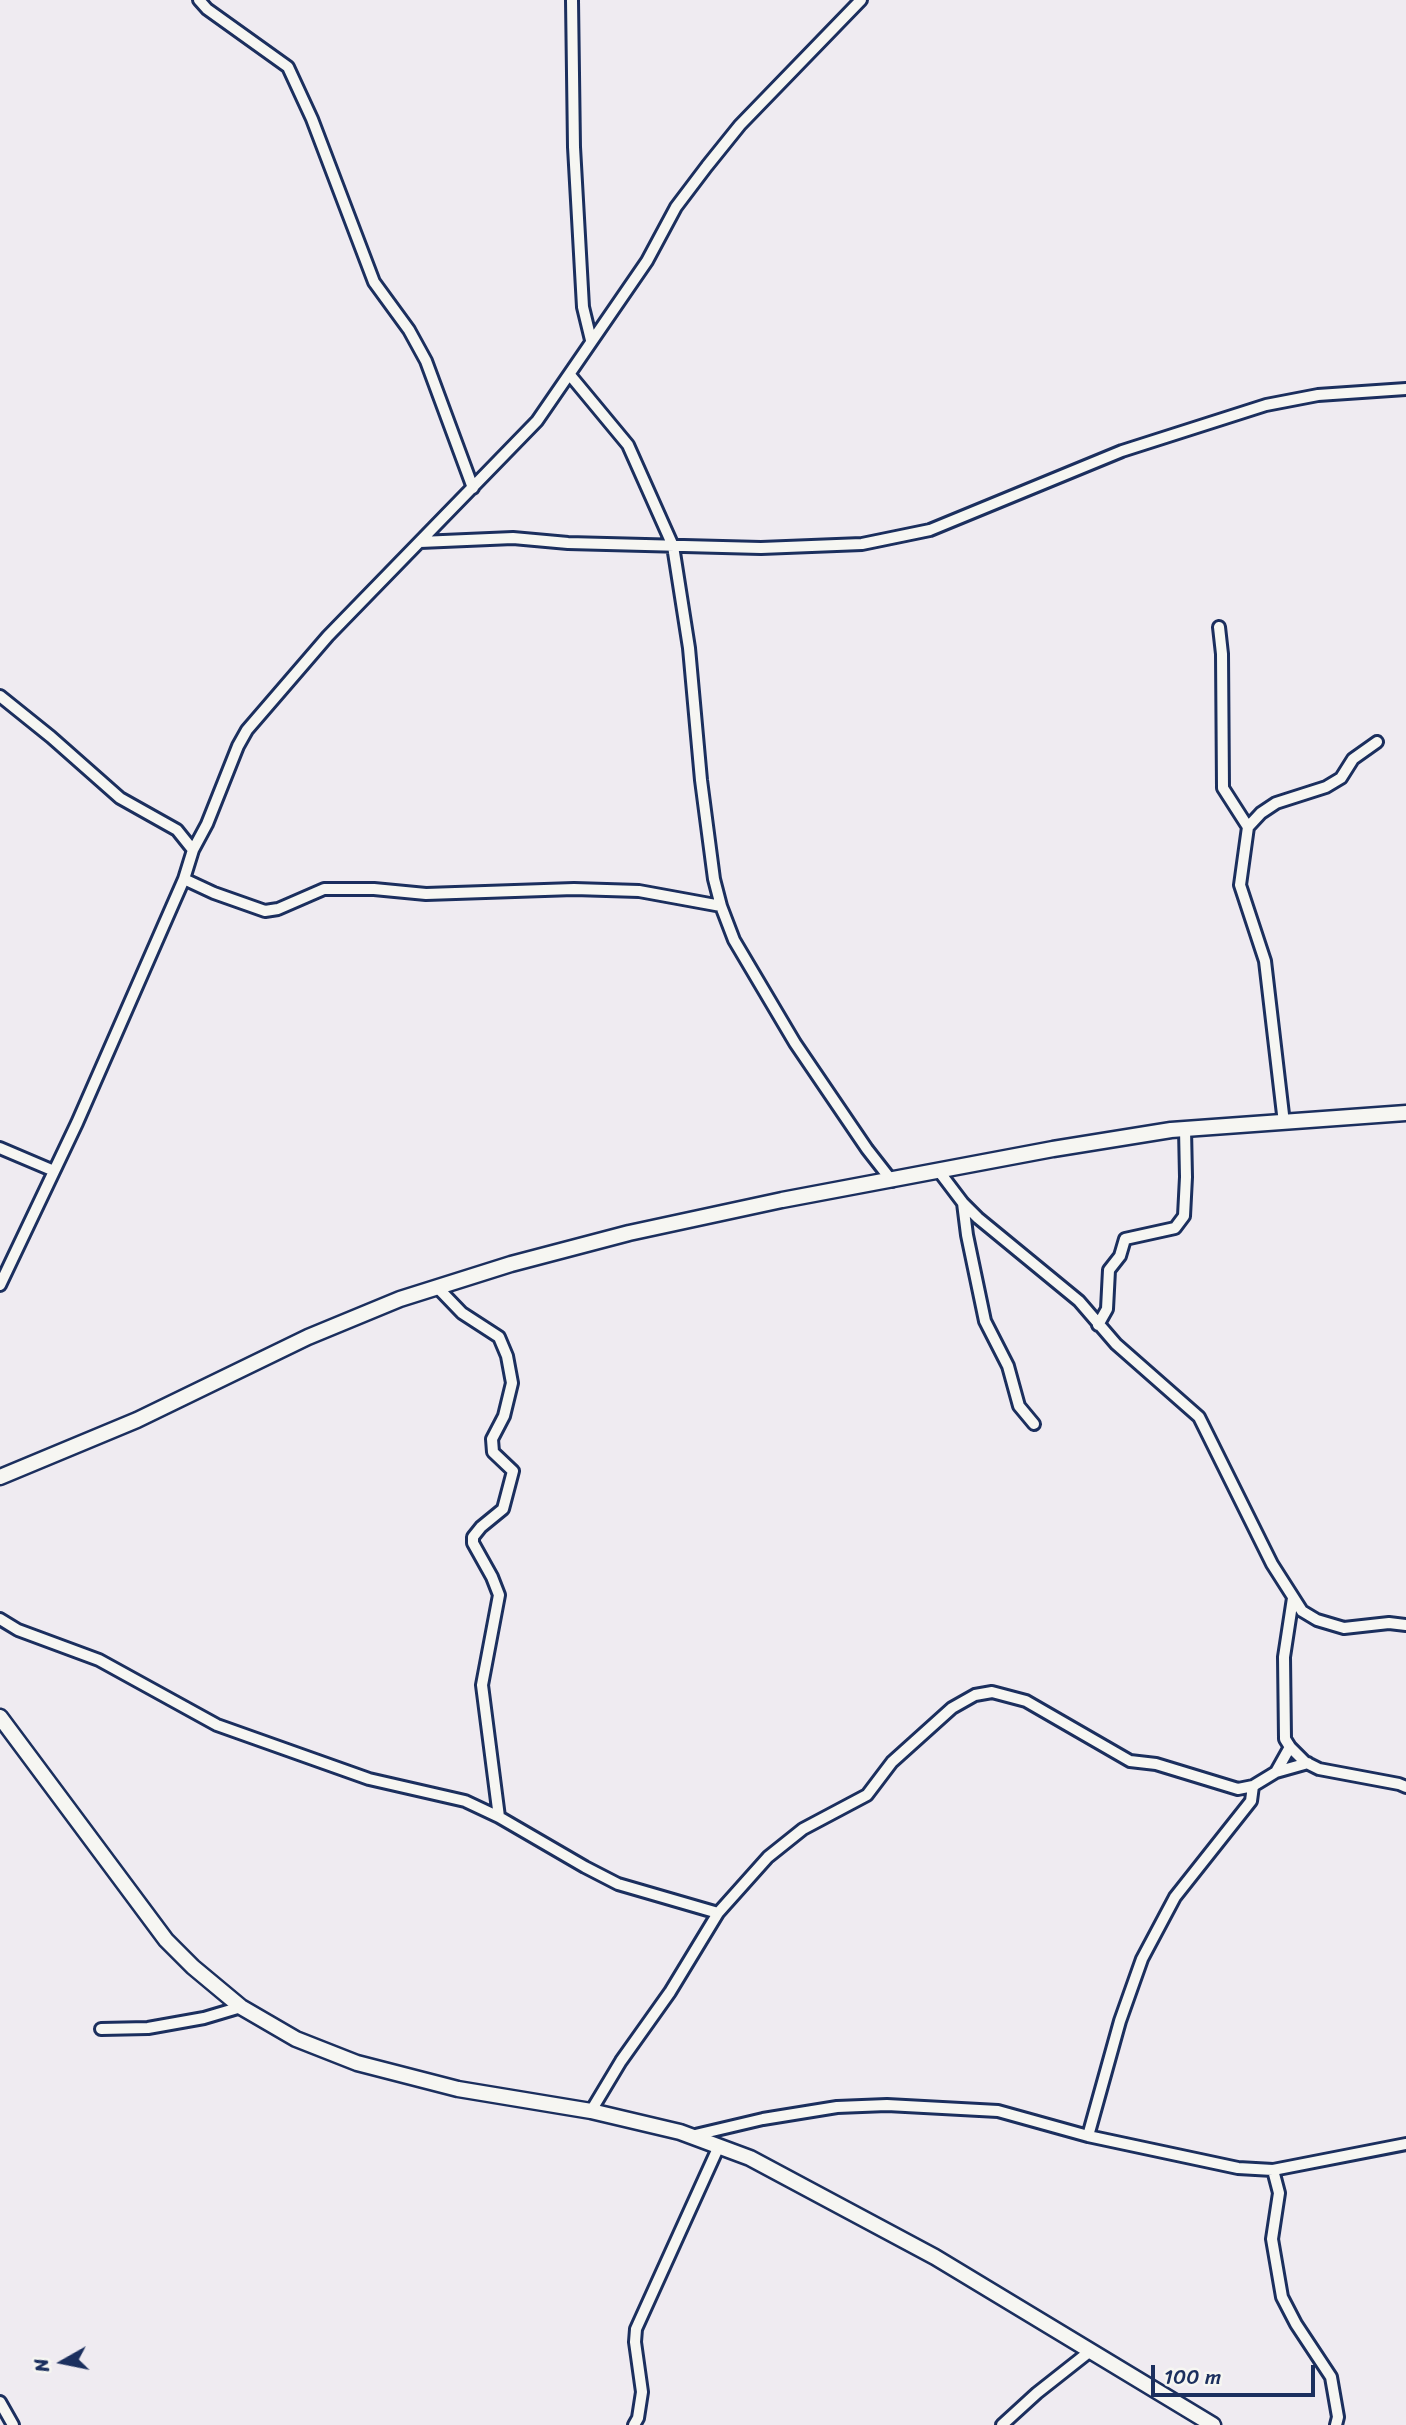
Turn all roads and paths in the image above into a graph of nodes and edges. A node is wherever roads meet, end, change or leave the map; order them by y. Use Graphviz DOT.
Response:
graph roads {
  1 [pos="199,0"];
  2 [pos="572,0"];
  3 [pos="861,0"];
  4 [pos="591,340"];
  5 [pos="570,375"];
  6 [pos="1406,389"];
  7 [pos="473,488"];
  8 [pos="420,542"];
  9 [pos="673,546"];
  10 [pos="1219,627"];
  11 [pos="0,696"];
  12 [pos="1377,742"];
  13 [pos="1248,827"];
  14 [pos="193,849"];
  15 [pos="184,878"];
  16 [pos="721,906"];
  17 [pos="1406,1113"];
  18 [pos="1284,1123"];
  19 [pos="1185,1129"];
  20 [pos="0,1148"];
  21 [pos="938,1170"];
  22 [pos="54,1171"];
  23 [pos="892,1181"];
  24 [pos="963,1203"];
  25 [pos="0,1285"];
  26 [pos="438,1287"];
  27 [pos="1098,1325"];
  28 [pos="1034,1424"];
  29 [pos="0,1477"];
  30 [pos="1293,1598"];
  31 [pos="0,1619"];
  32 [pos="1406,1625"];
  33 [pos="0,1717"];
  34 [pos="1290,1747"];
  35 [pos="1308,1763"];
  36 [pos="1276,1772"];
  37 [pos="1253,1786"];
  38 [pos="1406,1787"];
  39 [pos="499,1817"];
  40 [pos="718,1913"];
  41 [pos="241,2007"];
  42 [pos="101,2029"];
  43 [pos="591,2111"];
  44 [pos="691,2136"];
  45 [pos="1088,2136"];
  46 [pos="1406,2144"];
  47 [pos="719,2146"];
  48 [pos="1273,2170"];
  49 [pos="1089,2352"];
  50 [pos="0,2402"];
  51 [pos="13,2425"];
  52 [pos="634,2425"];
  53 [pos="1002,2425"];
  54 [pos="1213,2425"];
  55 [pos="1336,2425"];
  1 -- 7 [label="street"];
  2 -- 4 [label="street"];
  3 -- 4 [label="street"];
  4 -- 5 [label="street"];
  5 -- 7 [label="street"];
  5 -- 9 [label="street"];
  6 -- 9 [label="street"];
  7 -- 8 [label="street"];
  8 -- 9 [label="street"];
  8 -- 14 [label="street"];
  9 -- 16 [label="street"];
  10 -- 13 [label="street"];
  11 -- 14 [label="street"];
  12 -- 13 [label="street"];
  13 -- 18 [label="street"];
  14 -- 15 [label="street"];
  15 -- 16 [label="street"];
  15 -- 22 [label="street"];
  16 -- 23 [label="street"];
  17 -- 18 [label="street"];
  18 -- 19 [label="street"];
  19 -- 21 [label="street"];
  19 -- 27 [label="street"];
  20 -- 22 [label="street"];
  21 -- 23 [label="street"];
  21 -- 24 [label="street"];
  22 -- 25 [label="street"];
  23 -- 26 [label="street"];
  24 -- 27 [label="street"];
  24 -- 28 [label="street"];
  26 -- 29 [label="street"];
  26 -- 39 [label="street"];
  27 -- 30 [label="street"];
  30 -- 32 [label="street"];
  30 -- 34 [label="street"];
  31 -- 39 [label="street"];
  33 -- 41 [label="street"];
  34 -- 35 [label="street"];
  34 -- 36 [label="street"];
  35 -- 36 [label="street"];
  35 -- 38 [label="street"];
  36 -- 37 [label="street"];
  37 -- 40 [label="street"];
  37 -- 45 [label="street"];
  39 -- 40 [label="street"];
  40 -- 43 [label="street"];
  41 -- 42 [label="street"];
  41 -- 43 [label="street"];
  43 -- 44 [label="street"];
  44 -- 45 [label="street"];
  44 -- 47 [label="street"];
  45 -- 48 [label="street"];
  46 -- 48 [label="street"];
  47 -- 49 [label="street"];
  47 -- 52 [label="street"];
  48 -- 55 [label="street"];
  49 -- 53 [label="street"];
  49 -- 54 [label="street"];
  50 -- 51 [label="street"];
}
